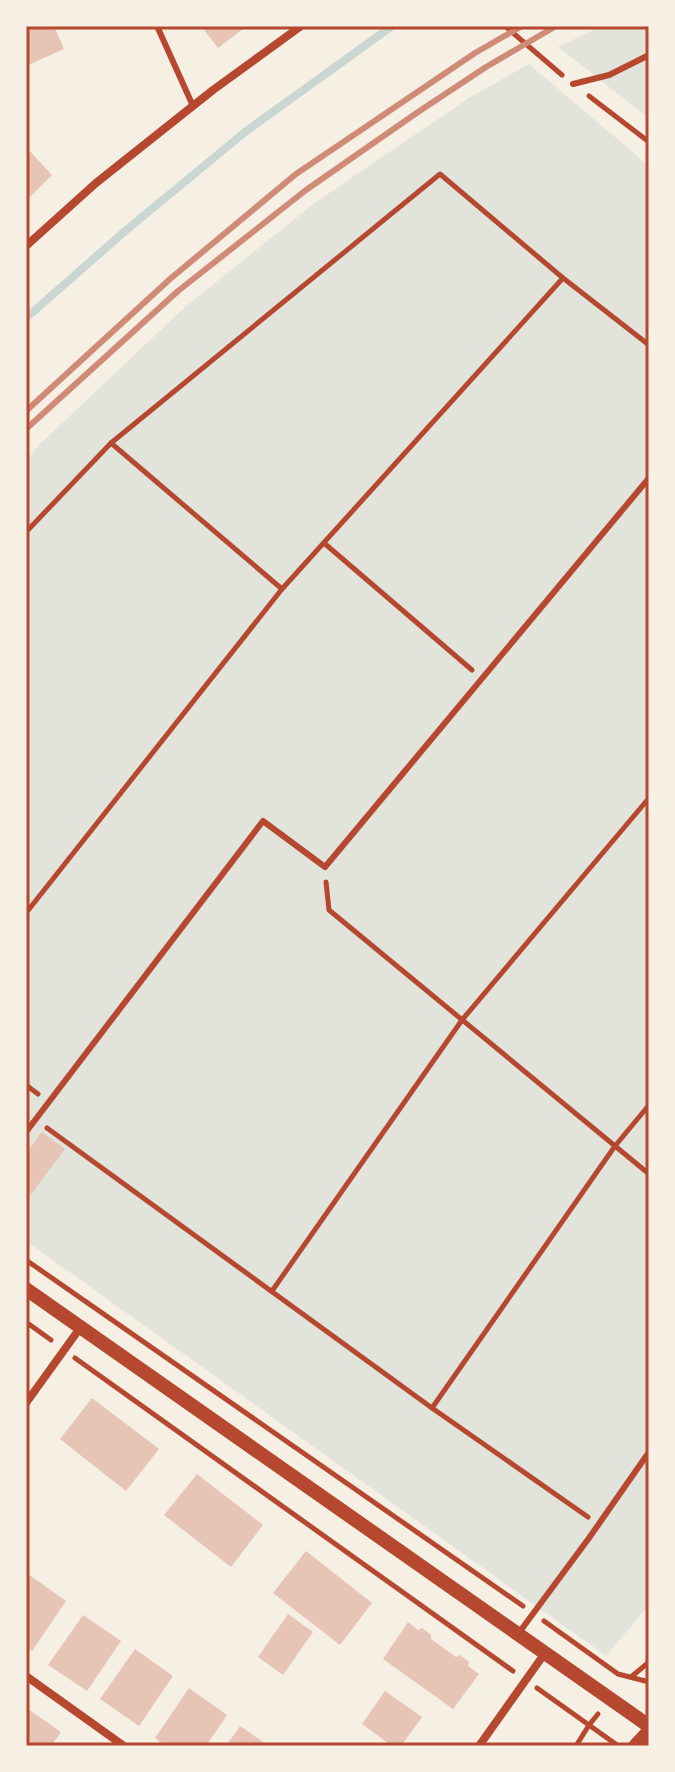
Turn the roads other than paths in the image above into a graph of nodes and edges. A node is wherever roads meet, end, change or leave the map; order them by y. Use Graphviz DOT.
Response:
graph roads {
  1 [pos="301,26"];
  2 [pos="160,28"];
  3 [pos="649,55"];
  4 [pos="573,84"];
  5 [pos="193,106"];
  6 [pos="26,246"];
  7 [pos="649,478"];
  8 [pos="26,1132"];
  9 [pos="26,1289"];
  10 [pos="80,1328"];
  11 [pos="26,1403"];
  12 [pos="649,1452"];
  13 [pos="518,1634"];
  14 [pos="545,1653"];
  15 [pos="26,1676"];
  16 [pos="649,1729"];
  17 [pos="124,1746"];
  18 [pos="479,1746"];
  19 [pos="635,1746"];
  1 -- 5 [label="street"];
  2 -- 5 [label="lane"];
  3 -- 4 [label="lane"];
  5 -- 6 [label="street"];
  7 -- 8 [label="lane"];
  9 -- 10 [label="street"];
  10 -- 11 [label="street"];
  10 -- 13 [label="street"];
  12 -- 13 [label="lane"];
  13 -- 14 [label="street"];
  14 -- 16 [label="street"];
  14 -- 18 [label="street"];
  15 -- 17 [label="street"];
  16 -- 19 [label="street"];
}
